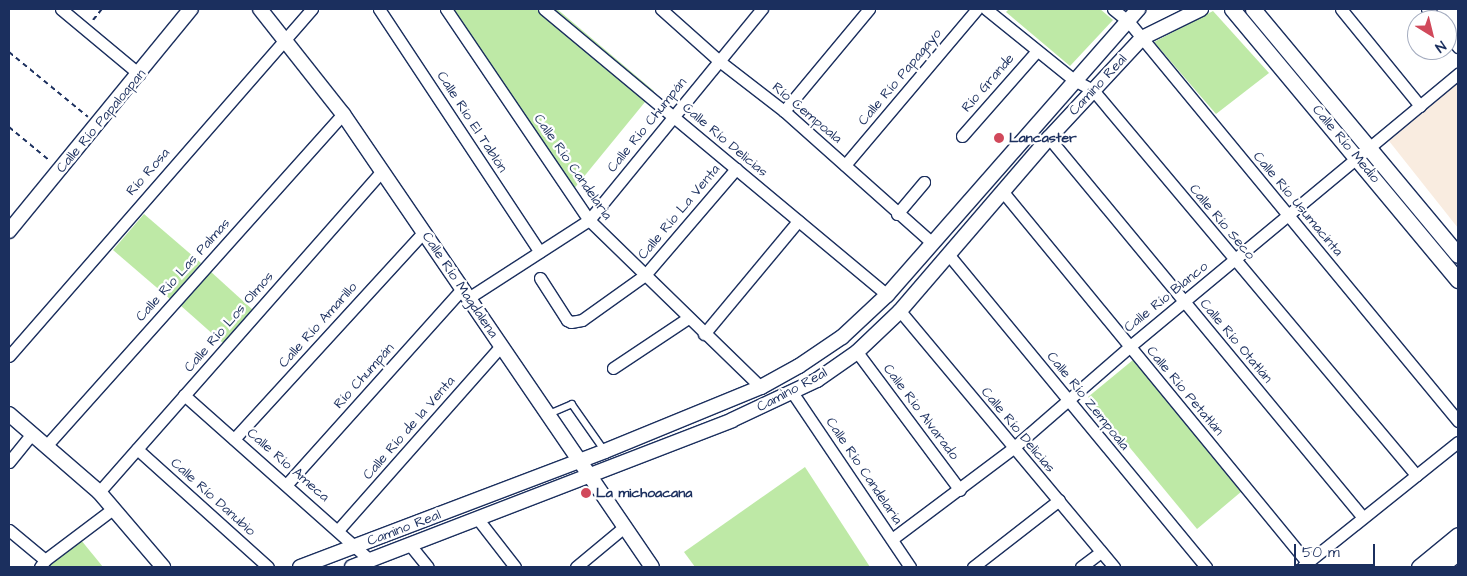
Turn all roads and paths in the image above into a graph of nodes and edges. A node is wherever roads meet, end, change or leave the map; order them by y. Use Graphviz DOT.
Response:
graph roads {
  1 [pos="61,9"];
  2 [pos="102,9"];
  3 [pos="191,9"];
  4 [pos="260,9"];
  5 [pos="312,9"];
  6 [pos="379,9"];
  7 [pos="446,9"];
  8 [pos="544,9"];
  9 [pos="661,9"];
  10 [pos="762,9"];
  11 [pos="869,9"];
  12 [pos="977,9"];
  13 [pos="986,9"];
  14 [pos="1113,9"];
  15 [pos="1138,9"];
  16 [pos="1202,9"];
  17 [pos="1232,9"];
  18 [pos="1253,9"];
  19 [pos="1341,9"];
  20 [pos="1128,21"];
  21 [pos="86,29"];
  22 [pos="285,37"];
  23 [pos="1142,38"];
  24 [pos="1037,51"];
  25 [pos="9,52"];
  26 [pos="718,60"];
  27 [pos="139,74"];
  28 [pos="1458,74"];
  29 [pos="1074,80"];
  30 [pos="1093,90"];
  31 [pos="1420,106"];
  32 [pos="784,111"];
  33 [pos="343,114"];
  34 [pos="674,117"];
  35 [pos="98,125"];
  36 [pos="9,127"];
  37 [pos="962,136"];
  38 [pos="1049,138"];
  39 [pos="1365,154"];
  40 [pos="845,165"];
  41 [pos="998,167"];
  42 [pos="60,169"];
  43 [pos="736,169"];
  44 [pos="382,171"];
  45 [pos="1013,179"];
  46 [pos="924,182"];
  47 [pos="1003,192"];
  48 [pos="964,206"];
  49 [pos="897,214"];
  50 [pos="1289,217"];
  51 [pos="589,220"];
  52 [pos="979,220"];
  53 [pos="798,221"];
  54 [pos="9,231"];
  55 [pos="424,232"];
  56 [pos="932,243"];
  57 [pos="540,252"];
  58 [pos="948,254"];
  59 [pos="1458,255"];
  60 [pos="1234,261"];
  61 [pos="645,276"];
  62 [pos="540,278"];
  63 [pos="1458,280"];
  64 [pos="467,293"];
  65 [pos="887,295"];
  66 [pos="1184,302"];
  67 [pos="900,310"];
  68 [pos="688,318"];
  69 [pos="704,334"];
  70 [pos="501,346"];
  71 [pos="1129,347"];
  72 [pos="857,352"];
  73 [pos="9,356"];
  74 [pos="613,368"];
  75 [pos="761,387"];
  76 [pos="792,392"];
  77 [pos="184,395"];
  78 [pos="1067,400"];
  79 [pos="725,402"];
  80 [pos="9,414"];
  81 [pos="548,415"];
  82 [pos="732,420"];
  83 [pos="1458,421"];
  84 [pos="32,434"];
  85 [pos="234,439"];
  86 [pos="1458,442"];
  87 [pos="46,446"];
  88 [pos="137,448"];
  89 [pos="1012,448"];
  90 [pos="605,451"];
  91 [pos="579,460"];
  92 [pos="9,462"];
  93 [pos="1416,475"];
  94 [pos="588,476"];
  95 [pos="287,484"];
  96 [pos="960,490"];
  97 [pos="99,492"];
  98 [pos="1059,500"];
  99 [pos="114,508"];
  100 [pos="1363,517"];
  101 [pos="477,518"];
  102 [pos="623,528"];
  103 [pos="339,529"];
  104 [pos="9,530"];
  105 [pos="1458,534"];
  106 [pos="892,539"];
  107 [pos="410,545"];
  108 [pos="354,547"];
  109 [pos="1458,550"];
  110 [pos="1101,552"];
  111 [pos="370,560"];
  112 [pos="43,564"];
  113 [pos="1304,565"];
  114 [pos="163,567"];
  115 [pos="268,567"];
  116 [pos="300,567"];
  117 [pos="352,567"];
  118 [pos="428,567"];
  119 [pos="515,567"];
  120 [pos="576,567"];
  121 [pos="652,567"];
  122 [pos="910,567"];
  123 [pos="973,567"];
  124 [pos="1081,567"];
  125 [pos="1114,567"];
  126 [pos="1206,567"];
  127 [pos="1419,567"];
  128 [pos="1437,567"];
  1 -- 21 [label="street"];
  2 -- 21 [label="path"];
  3 -- 27 [label="street, Calle Río Papaloapan"];
  4 -- 22 [label="street, Calle Río Magdalena"];
  5 -- 22 [label="street, Río Rosa"];
  6 -- 57 [label="street, Calle Río El Tablón"];
  7 -- 51 [label="street, Calle Río Candelaria"];
  8 -- 34 [label="street, Calle Río Delicias"];
  9 -- 26 [label="street, Río Cempoala"];
  10 -- 26 [label="street, Calle Río Chumpán"];
  11 -- 32 [label="street"];
  12 -- 40 [label="street, Calle Río Papagayo"];
  13 -- 24 [label="street, Calle Río Seco"];
  14 -- 20 [label="street, Calle Río Usumacinta"];
  15 -- 20 [label="street, Camino Real"];
  16 -- 23 [label="street, Camino Real"];
  17 -- 39 [label="main road, Calle Río Medio"];
  18 -- 39 [label="main road, Calle Río Medio"];
  19 -- 31 [label="street"];
  20 -- 23 [label="street, Calle Río Usumacinta"];
  20 -- 29 [label="street, Camino Real"];
  21 -- 27 [label="street"];
  22 -- 33 [label="street, Calle Río Magdalena"];
  22 -- 73 [label="street, Río Rosa"];
  23 -- 30 [label="street, Camino Real"];
  23 -- 50 [label="street, Calle Río Usumacinta"];
  24 -- 29 [label="street, Calle Río Seco"];
  24 -- 37 [label="street, Río Grande"];
  25 -- 35 [label="path"];
  26 -- 32 [label="street, Río Cempoala"];
  26 -- 34 [label="street, Calle Río Chumpán"];
  27 -- 35 [label="street, Calle Río Papaloapan"];
  28 -- 31 [label="street, Calle Río Blanco"];
  29 -- 30 [label="street, Calle Río Seco"];
  29 -- 41 [label="street, Camino Real"];
  30 -- 38 [label="street, Camino Real"];
  30 -- 60 [label="street, Calle Río Seco"];
  31 -- 39 [label="street, Calle Río Blanco"];
  32 -- 40 [label="street, Río Cempoala"];
  33 -- 44 [label="street, Calle Río Magdalena"];
  33 -- 87 [label="street, Calle Río Las Palmas"];
  34 -- 43 [label="street, Calle Río Delicias"];
  34 -- 51 [label="street, Calle Río Chumpán"];
  35 -- 42 [label="street, Calle Río Papaloapan"];
  36 -- 42 [label="path"];
  38 -- 45 [label="street, Camino Real"];
  38 -- 66 [label="street, Calle Río Otatlán"];
  39 -- 50 [label="street, Calle Río Blanco"];
  39 -- 59 [label="main road, Calle Río Medio"];
  39 -- 63 [label="main road, Calle Río Medio"];
  40 -- 49 [label="street, Río Cempoala"];
  41 -- 45 [label="street"];
  41 -- 48 [label="street, Camino Real"];
  42 -- 54 [label="street, Calle Río Papaloapan"];
  43 -- 53 [label="street, Calle Río Delicias"];
  43 -- 61 [label="street, Calle Río La Venta"];
  44 -- 55 [label="street, Calle Río Magdalena"];
  44 -- 77 [label="street, Calle Río Los Olmos"];
  45 -- 47 [label="street, Camino Real"];
  46 -- 49 [label="street"];
  47 -- 52 [label="street, Camino Real"];
  47 -- 71 [label="street, Calle Río Petatlán"];
  48 -- 52 [label="street"];
  48 -- 56 [label="street, Camino Real"];
  49 -- 56 [label="street, Río Cempoala"];
  50 -- 60 [label="street, Calle Río Blanco"];
  50 -- 83 [label="street, Calle Río Usumacinta"];
  51 -- 57 [label="street, Calle Río Chumpán"];
  51 -- 61 [label="street, Calle Río Candelaria"];
  52 -- 58 [label="street, Camino Real"];
  53 -- 65 [label="street, Calle Río Delicias"];
  53 -- 69 [label="street"];
  55 -- 64 [label="street, Calle Río Magdalena"];
  55 -- 85 [label="street, Calle Río Amarillo"];
  56 -- 65 [label="street, Camino Real"];
  57 -- 64 [label="street, Calle Río Chumpán"];
  58 -- 67 [label="street, Camino Real"];
  58 -- 78 [label="street, Calle Río Zempoala"];
  60 -- 66 [label="street, Calle Río Blanco"];
  60 -- 93 [label="street, Calle Río Seco"];
  61 -- 62 [label="street, Calle Río La Venta"];
  61 -- 68 [label="street, Calle Río Candelaria"];
  64 -- 70 [label="street, Calle Río Magdalena"];
  64 -- 95 [label="street, Río Chumpán"];
  65 -- 75 [label="street, Camino Real"];
  66 -- 71 [label="street, Calle Río Blanco"];
  66 -- 100 [label="street, Calle Río Otatlán"];
  67 -- 72 [label="street, Camino Real"];
  67 -- 89 [label="street, Calle Río Delicias"];
  68 -- 69 [label="street, Calle Río Candelaria"];
  68 -- 74 [label="street"];
  69 -- 75 [label="street, Calle Río Candelaria"];
  70 -- 81 [label="street, Calle Río Magdalena"];
  70 -- 103 [label="street, Calle Río de la Venta"];
  71 -- 78 [label="street, Calle Río Blanco"];
  71 -- 113 [label="street, Calle Río Petatlán"];
  72 -- 76 [label="street, Camino Real"];
  72 -- 96 [label="street, Calle Río Alvarado"];
  75 -- 79 [label="street, Camino Real"];
  76 -- 82 [label="street, Camino Real"];
  76 -- 106 [label="street, Calle Río Candelaria"];
  77 -- 85 [label="street, Calle Río Ameca"];
  77 -- 88 [label="street, Calle Río Los Olmos"];
  78 -- 89 [label="street, Calle Río Blanco"];
  78 -- 126 [label="street, Calle Río Zempoala"];
  79 -- 82 [label="street"];
  79 -- 90 [label="street, Camino Real"];
  80 -- 84 [label="street"];
  81 -- 90 [label="lane"];
  81 -- 91 [label="street, Calle Río Magdalena"];
  82 -- 94 [label="street, Camino Real"];
  84 -- 87 [label="street"];
  84 -- 92 [label="street"];
  85 -- 95 [label="street, Calle Río Ameca"];
  86 -- 93 [label="street"];
  87 -- 97 [label="street"];
  88 -- 97 [label="street, Calle Río Los Olmos"];
  88 -- 115 [label="street, Calle Río Danubio"];
  89 -- 96 [label="street, Calle Río Blanco"];
  89 -- 98 [label="street, Calle Río Delicias"];
  90 -- 91 [label="street, Camino Real"];
  91 -- 94 [label="street, Calle Río Magdalena"];
  91 -- 108 [label="street, Camino Real"];
  93 -- 100 [label="street"];
  94 -- 101 [label="street, Camino Real"];
  94 -- 102 [label="street, Calle Río Magdalena"];
  95 -- 103 [label="street, Calle Río Ameca"];
  96 -- 106 [label="street, Calle Río Blanco"];
  97 -- 99 [label="street"];
  98 -- 110 [label="street, Calle Río Delicias"];
  98 -- 123 [label="street"];
  99 -- 112 [label="street"];
  99 -- 114 [label="street"];
  100 -- 113 [label="street"];
  101 -- 107 [label="street, Camino Real"];
  101 -- 119 [label="street"];
  102 -- 120 [label="street"];
  102 -- 121 [label="street, Calle Río Magdalena"];
  103 -- 108 [label="street, Calle Río Ameca"];
  104 -- 112 [label="street"];
  105 -- 127 [label="main road"];
  106 -- 122 [label="street, Calle Río Candelaria"];
  107 -- 111 [label="street, Camino Real"];
  107 -- 118 [label="street"];
  108 -- 111 [label="street, Calle Río Ameca"];
  108 -- 116 [label="street, Camino Real"];
  109 -- 128 [label="highway"];
  110 -- 124 [label="street"];
  110 -- 125 [label="street, Calle Río Delicias"];
  111 -- 117 [label="street, Camino Real"];
}
